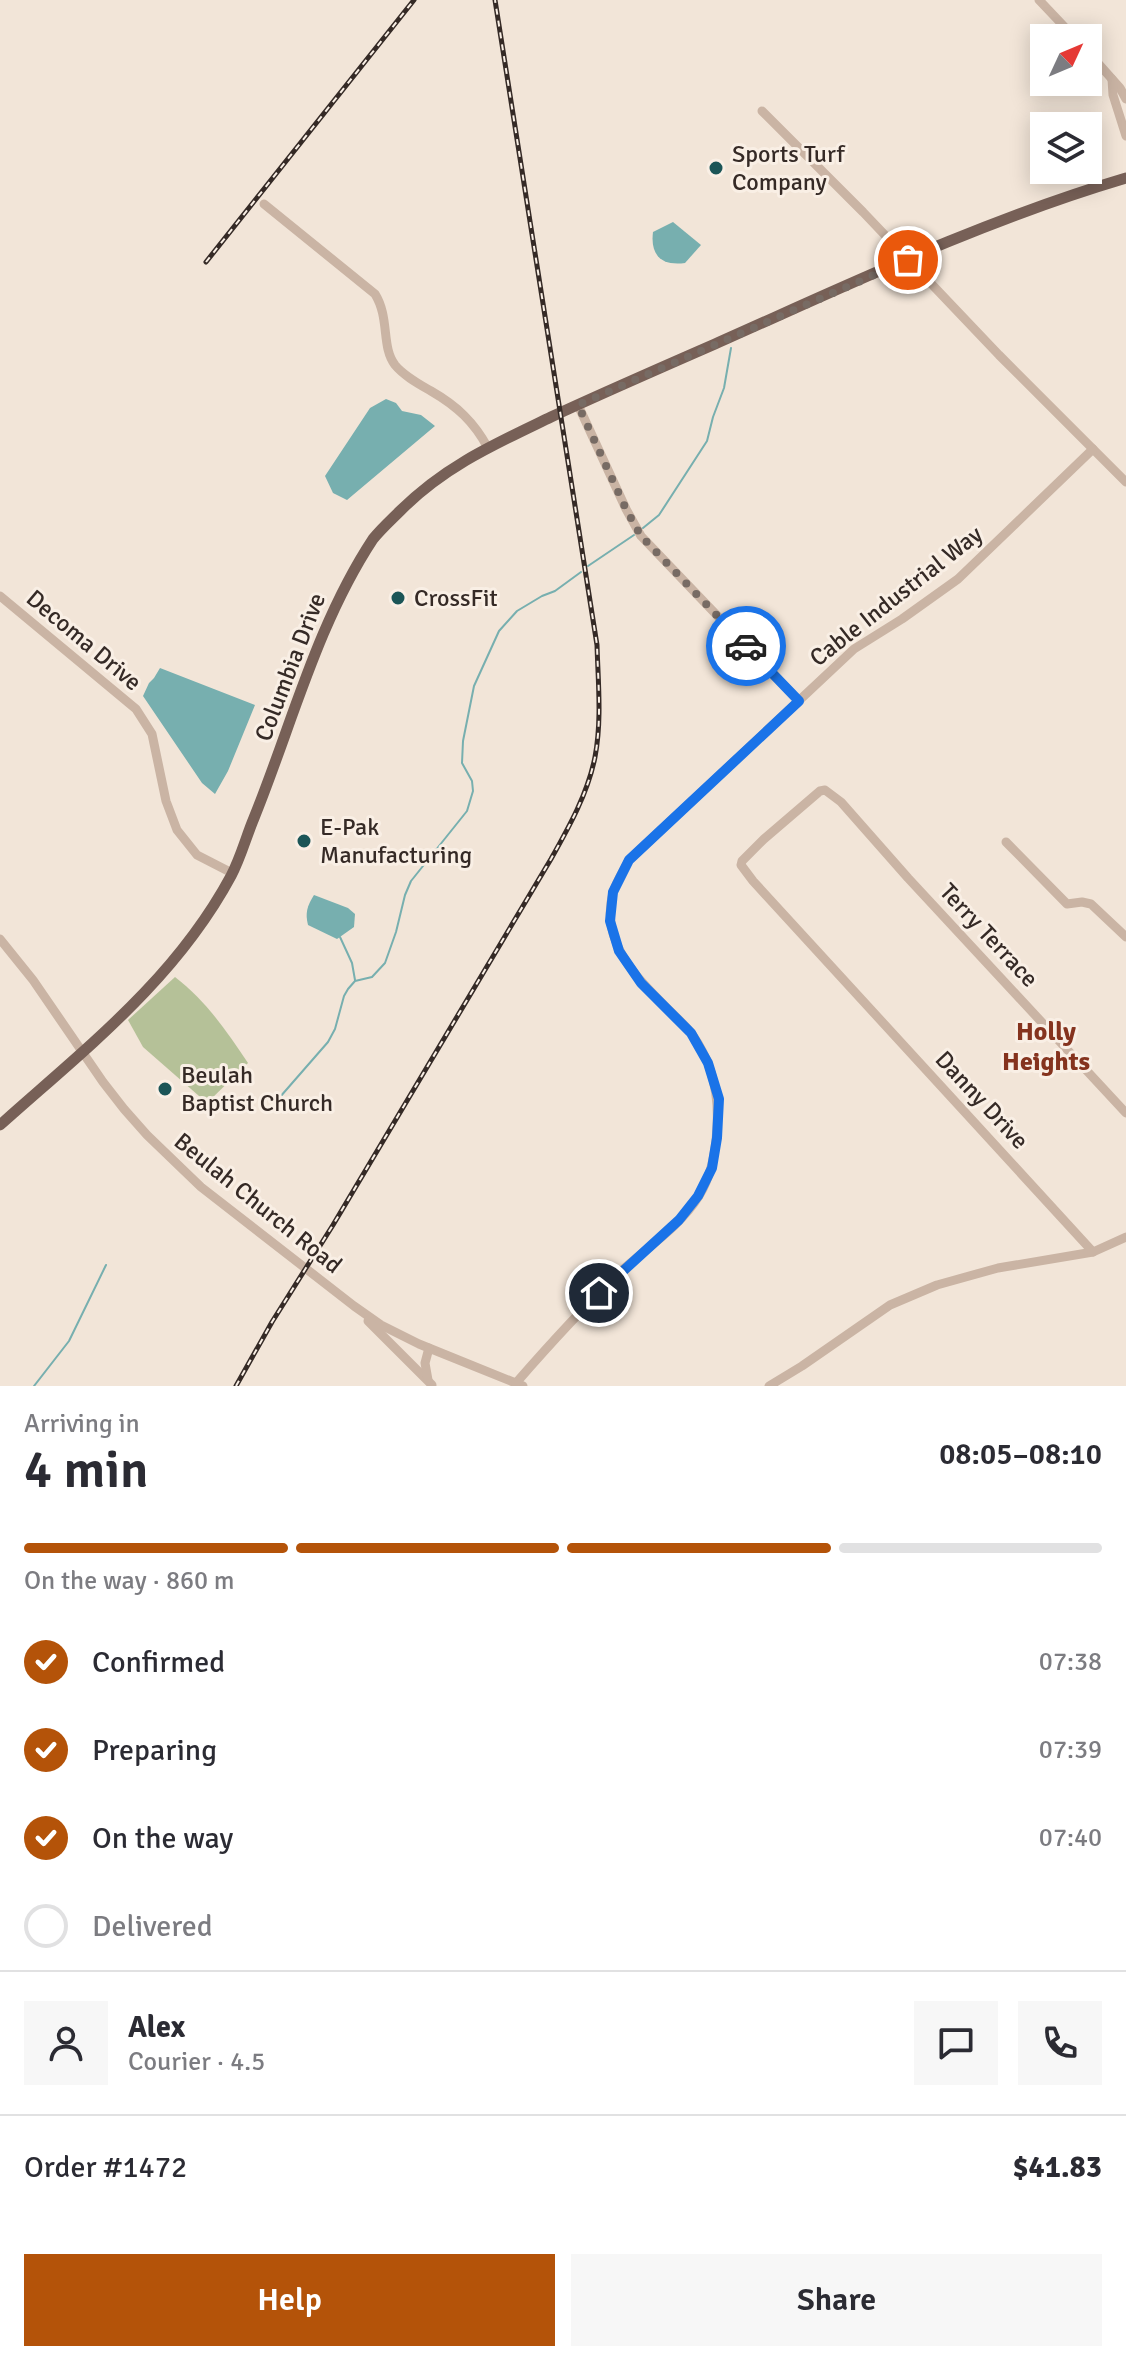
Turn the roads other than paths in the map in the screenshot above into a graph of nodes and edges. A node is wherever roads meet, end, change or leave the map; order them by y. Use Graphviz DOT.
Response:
graph roads {
  1 [pos="1039,0"];
  2 [pos="1062,24"];
  3 [pos="1102,68"];
  4 [pos="1112,79"];
  5 [pos="1126,99"];
  6 [pos="762,111"];
  7 [pos="1126,136"];
  8 [pos="1126,178"];
  9 [pos="264,204"];
  10 [pos="908,260"];
  11 [pos="578,405"];
  12 [pos="488,448"];
  13 [pos="1093,449"];
  14 [pos="1126,482"];
  15 [pos="0,596"];
  16 [pos="799,701"];
  17 [pos="820,791"];
  18 [pos="1006,842"];
  19 [pos="232,873"];
  20 [pos="1126,937"];
  21 [pos="0,939"];
  22 [pos="82,1052"];
  23 [pos="1126,1113"];
  24 [pos="0,1125"];
  25 [pos="1126,1237"];
  26 [pos="1093,1252"];
  27 [pos="354,1306"];
  28 [pos="429,1348"];
  29 [pos="519,1385"];
  30 [pos="432,1386"];
  31 [pos="769,1386"];
  1 -- 2 [label="street"];
  3 -- 4 [label="street"];
  4 -- 5 [label="street"];
  4 -- 7 [label="street"];
  6 -- 10 [label="street"];
  8 -- 10 [label="main road, Columbia Drive"];
  9 -- 12 [label="street"];
  10 -- 11 [label="main road, Columbia Drive"];
  10 -- 13 [label="street"];
  11 -- 12 [label="main road, Columbia Drive"];
  11 -- 16 [label="street"];
  12 -- 19 [label="main road, Columbia Drive"];
  13 -- 14 [label="street"];
  13 -- 16 [label="street, Cable Industrial Way"];
  15 -- 19 [label="street, Decoma Drive"];
  16 -- 29 [label="street, Cable Industrial Way"];
  17 -- 23 [label="street, Terry Terrace"];
  17 -- 26 [label="street, Danny Drive"];
  18 -- 20 [label="street"];
  19 -- 22 [label="main road, Columbia Drive"];
  21 -- 22 [label="street, Beulah Church Road"];
  22 -- 24 [label="main road, Columbia Drive"];
  22 -- 27 [label="street, Beulah Church Road"];
  25 -- 26 [label="street"];
  26 -- 31 [label="street"];
  27 -- 28 [label="street, Beulah Church Road"];
  27 -- 30 [label="street"];
  28 -- 29 [label="street, Beulah Church Road"];
  28 -- 30 [label="street"];
}
